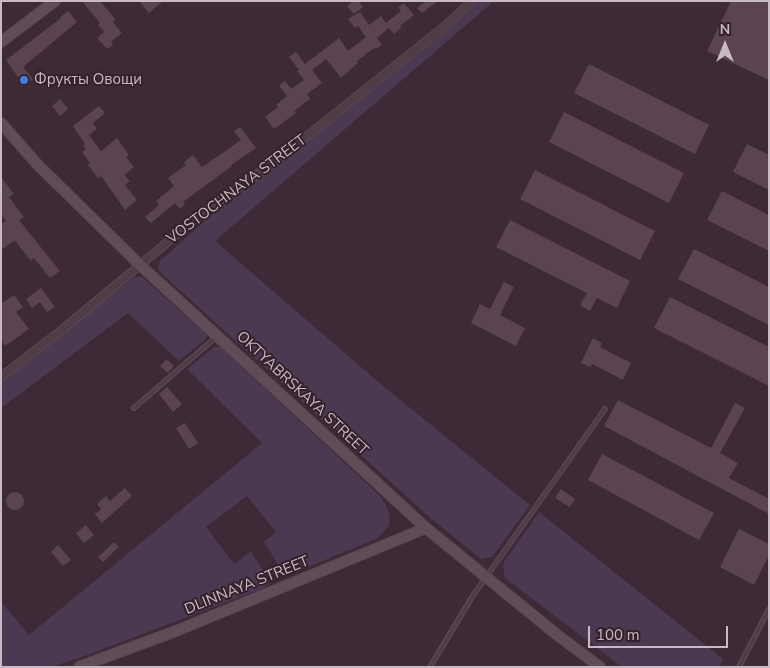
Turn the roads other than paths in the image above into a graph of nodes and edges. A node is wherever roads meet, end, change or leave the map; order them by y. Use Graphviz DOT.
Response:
graph roads {
  1 [pos="55,1"];
  2 [pos="472,1"];
  3 [pos="1,42"];
  4 [pos="1,123"];
  5 [pos="140,265"];
  6 [pos="217,336"];
  7 [pos="1,376"];
  8 [pos="134,408"];
  9 [pos="605,409"];
  10 [pos="426,528"];
  11 [pos="486,578"];
  12 [pos="769,609"];
  13 [pos="79,667"];
  14 [pos="430,667"];
  15 [pos="600,667"];
  16 [pos="739,667"];
  1 -- 3 [label="street"];
  2 -- 5 [label="street, VOSTOCHNAYA STREET"];
  4 -- 5 [label="street, OKTYABRSKAYA STREET"];
  5 -- 6 [label="street, OKTYABRSKAYA STREET"];
  5 -- 7 [label="street, VOSTOCHNAYA STREET"];
  6 -- 8 [label="lane"];
  6 -- 10 [label="street, OKTYABRSKAYA STREET"];
  9 -- 11 [label="lane"];
  10 -- 11 [label="street, OKTYABRSKAYA STREET"];
  10 -- 13 [label="street, DLINNAYA STREET"];
  11 -- 14 [label="lane"];
  11 -- 15 [label="street, OKTYABRSKAYA STREET"];
  12 -- 16 [label="lane"];
}
